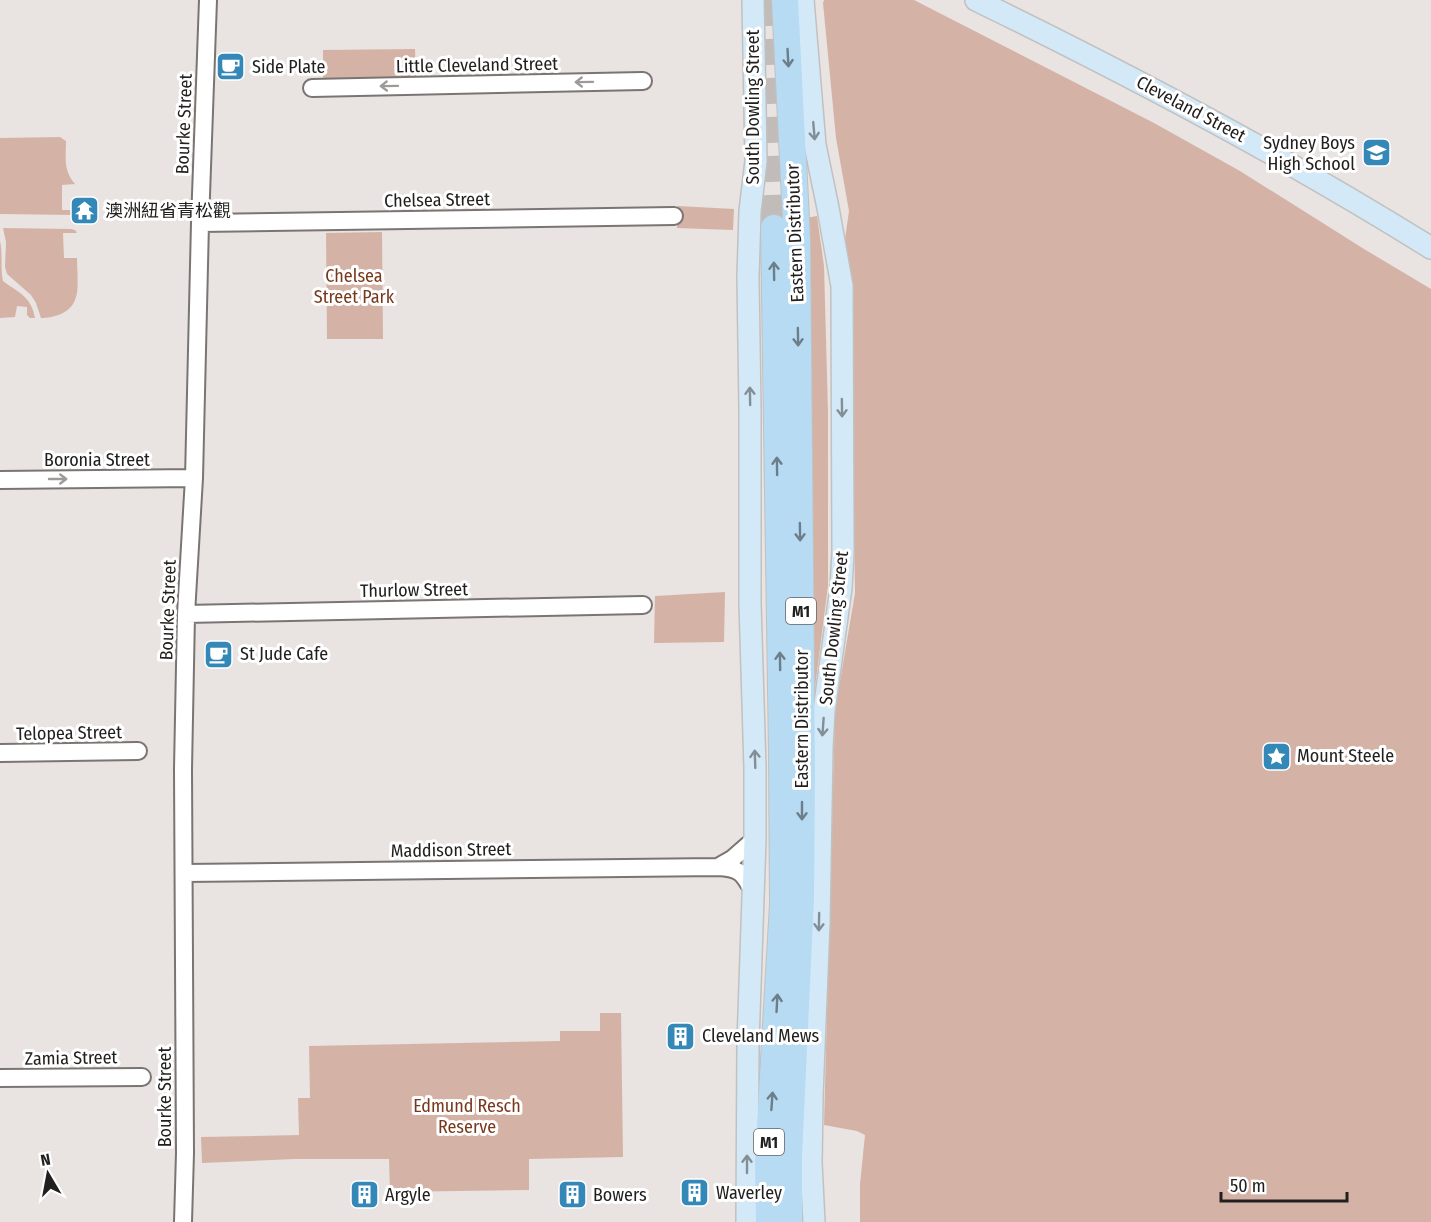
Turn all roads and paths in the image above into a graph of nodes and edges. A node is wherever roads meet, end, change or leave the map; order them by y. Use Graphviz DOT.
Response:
graph roads {
  1 [pos="208,0"];
  2 [pos="753,0"];
  3 [pos="976,0"];
  4 [pos="800,3"];
  5 [pos="643,81"];
  6 [pos="312,88"];
  7 [pos="674,216"];
  8 [pos="200,223"];
  9 [pos="774,228"];
  10 [pos="1431,248"];
  11 [pos="194,478"];
  12 [pos="0,480"];
  13 [pos="643,605"];
  14 [pos="186,614"];
  15 [pos="138,751"];
  16 [pos="0,753"];
  17 [pos="755,839"];
  18 [pos="718,867"];
  19 [pos="184,873"];
  20 [pos="753,891"];
  21 [pos="142,1077"];
  22 [pos="0,1078"];
  23 [pos="789,1156"];
  24 [pos="183,1222"];
  25 [pos="747,1222"];
  26 [pos="769,1222"];
  27 [pos="789,1222"];
  28 [pos="793,1222"];
  29 [pos="814,1222"];
  1 -- 8 [label="street, Bourke Street"];
  17 -- 2 [label="main road, South Dowling Street, one-way"];
  3 -- 10 [label="main road, Cleveland Street"];
  4 -- 23 [label="highway, Eastern Distributor / M1, one-way"];
  4 -- 29 [label="main road, South Dowling Street, one-way"];
  5 -- 6 [label="street, Little Cleveland Street, one-way"];
  7 -- 8 [label="street, Chelsea Street"];
  8 -- 11 [label="street, Bourke Street"];
  26 -- 9 [label="highway, Eastern Distributor / M1, one-way"];
  12 -- 11 [label="street, Boronia Street, one-way"];
  11 -- 14 [label="street, Bourke Street"];
  13 -- 14 [label="street, Thurlow Street"];
  14 -- 19 [label="street, Bourke Street"];
  15 -- 16 [label="street, Telopea Street"];
  17 -- 18 [label="street"];
  17 -- 20 [label="main road, South Dowling Street"];
  18 -- 19 [label="street, Maddison Street"];
  18 -- 20 [label="street, Maddison Street"];
  19 -- 24 [label="street, Bourke Street"];
  25 -- 20 [label="main road, South Dowling Street, one-way"];
  21 -- 22 [label="street, Zamia Street"];
  23 -- 27 [label="highway, Eastern Distributor / M1"];
  23 -- 28 [label="highway"];
}
